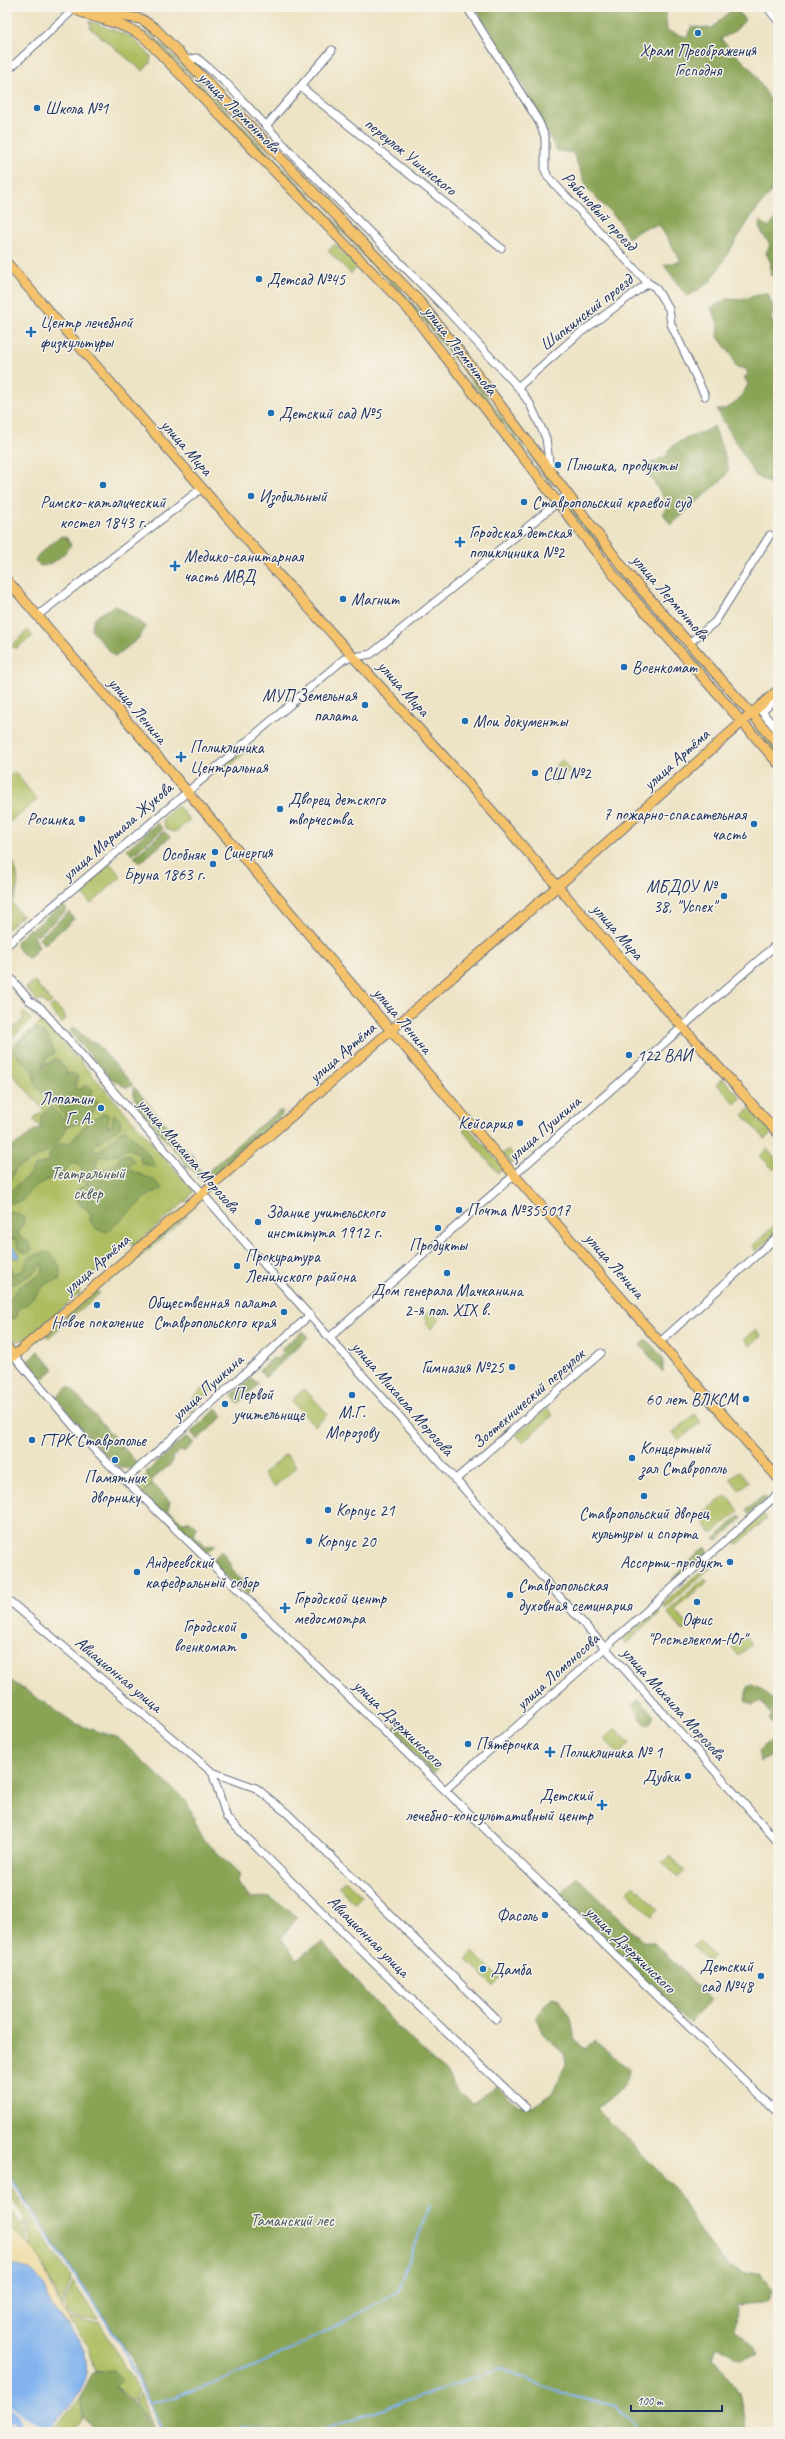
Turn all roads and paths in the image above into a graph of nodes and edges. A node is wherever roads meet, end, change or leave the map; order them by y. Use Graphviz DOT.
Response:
graph roads {
  1 [pos="467,7"];
  2 [pos="767,7"];
  3 [pos="72,8"];
  4 [pos="778,21"];
  5 [pos="155,28"];
  6 [pos="144,37"];
  7 [pos="332,50"];
  8 [pos="185,60"];
  9 [pos="7,71"];
  10 [pos="301,87"];
  11 [pos="266,126"];
  12 [pos="501,248"];
  13 [pos="7,263"];
  14 [pos="648,283"];
  15 [pos="518,388"];
  16 [pos="705,396"];
  17 [pos="550,470"];
  18 [pos="202,488"];
  19 [pos="568,494"];
  20 [pos="558,501"];
  21 [pos="770,535"];
  22 [pos="7,580"];
  23 [pos="37,616"];
  24 [pos="689,643"];
  25 [pos="354,657"];
  26 [pos="778,690"];
  27 [pos="778,697"];
  28 [pos="751,713"];
  29 [pos="741,722"];
  30 [pos="778,731"];
  31 [pos="778,744"];
  32 [pos="778,763"];
  33 [pos="187,792"];
  34 [pos="558,886"];
  35 [pos="778,943"];
  36 [pos="7,945"];
  37 [pos="7,974"];
  38 [pos="683,1027"];
  39 [pos="391,1030"];
  40 [pos="778,1133"];
  41 [pos="514,1174"];
  42 [pos="202,1193"];
  43 [pos="778,1236"];
  44 [pos="310,1315"];
  45 [pos="330,1337"];
  46 [pos="661,1341"];
  47 [pos="7,1347"];
  48 [pos="601,1353"];
  49 [pos="14,1356"];
  50 [pos="778,1478"];
  51 [pos="125,1480"];
  52 [pos="455,1480"];
  53 [pos="778,1494"];
  54 [pos="7,1599"];
  55 [pos="605,1647"];
  56 [pos="212,1772"];
  57 [pos="445,1790"];
  58 [pos="778,1842"];
  59 [pos="496,2019"];
  60 [pos="778,2101"];
  61 [pos="772,2107"];
  62 [pos="526,2108"];
  63 [pos="778,2113"];
  1 -- 14 [label="street, Рябиновый проезд"];
  2 -- 4 [label="street"];
  3 -- 5 [label="main road, улица Лермонтова"];
  3 -- 6 [label="main road, улица Лермонтова"];
  3 -- 9 [label="street"];
  5 -- 6 [label="main road"];
  5 -- 8 [label="main road, улица Лермонтова"];
  6 -- 20 [label="main road, улица Лермонтова"];
  7 -- 10 [label="street"];
  8 -- 11 [label="street"];
  8 -- 17 [label="main road, улица Лермонтова"];
  10 -- 11 [label="street"];
  10 -- 12 [label="street, переулок Ушинского"];
  11 -- 15 [label="street"];
  13 -- 18 [label="main road, улица Мира"];
  14 -- 15 [label="street, Шипкинский проезд"];
  14 -- 16 [label="street, Шипкинский проезд"];
  15 -- 17 [label="street"];
  17 -- 19 [label="main road, улица Лермонтова"];
  18 -- 23 [label="street"];
  18 -- 25 [label="main road, улица Мира"];
  19 -- 20 [label="street, улица Маршала Жукова"];
  19 -- 24 [label="main road, улица Лермонтова"];
  20 -- 25 [label="street, улица Маршала Жукова"];
  20 -- 29 [label="main road, улица Лермонтова"];
  21 -- 24 [label="street"];
  22 -- 23 [label="main road, улица Ленина"];
  23 -- 33 [label="main road, улица Ленина"];
  24 -- 28 [label="main road, улица Лермонтова"];
  25 -- 33 [label="street, улица Маршала Жукова"];
  25 -- 34 [label="main road, улица Мира"];
  26 -- 28 [label="main road, улица Артёма"];
  27 -- 30 [label="street"];
  28 -- 29 [label="main road, улица Артёма"];
  28 -- 31 [label="main road, улица Лермонтова"];
  29 -- 32 [label="main road, улица Лермонтова"];
  29 -- 34 [label="main road, улица Артёма"];
  33 -- 36 [label="street, улица Маршала Жукова"];
  33 -- 39 [label="main road, улица Ленина"];
  34 -- 38 [label="main road, улица Мира"];
  34 -- 39 [label="main road, улица Артёма"];
  35 -- 38 [label="street, улица Пушкина"];
  37 -- 42 [label="street, улица Михаила Морозова"];
  38 -- 40 [label="main road, улица Мира"];
  38 -- 41 [label="street, улица Пушкина"];
  39 -- 41 [label="main road, улица Ленина"];
  39 -- 42 [label="main road, улица Артёма"];
  41 -- 45 [label="street, улица Пушкина"];
  41 -- 46 [label="main road, улица Ленина"];
  42 -- 44 [label="street, улица Михаила Морозова"];
  42 -- 49 [label="main road, улица Артёма"];
  43 -- 46 [label="street"];
  44 -- 45 [label="street, улица Михаила Морозова"];
  44 -- 51 [label="street, улица Пушкина"];
  45 -- 52 [label="street, улица Михаила Морозова"];
  46 -- 50 [label="main road, улица Ленина"];
  47 -- 49 [label="main road, улица Дзержинского"];
  48 -- 52 [label="street, Зоотехнический переулок"];
  49 -- 51 [label="street, улица Дзержинского"];
  51 -- 57 [label="street, улица Дзержинского"];
  52 -- 55 [label="street, улица Михаила Морозова"];
  53 -- 55 [label="street, улица Ломоносова"];
  54 -- 56 [label="street, Авиационная улица"];
  55 -- 57 [label="street, улица Ломоносова"];
  55 -- 58 [label="street, улица Михаила Морозова"];
  56 -- 59 [label="street, Авиационная улица"];
  56 -- 62 [label="street, Авиационная улица"];
  57 -- 61 [label="street, улица Дзержинского"];
  60 -- 61 [label="street"];
  61 -- 63 [label="street, улица Дзержинского"];
}
